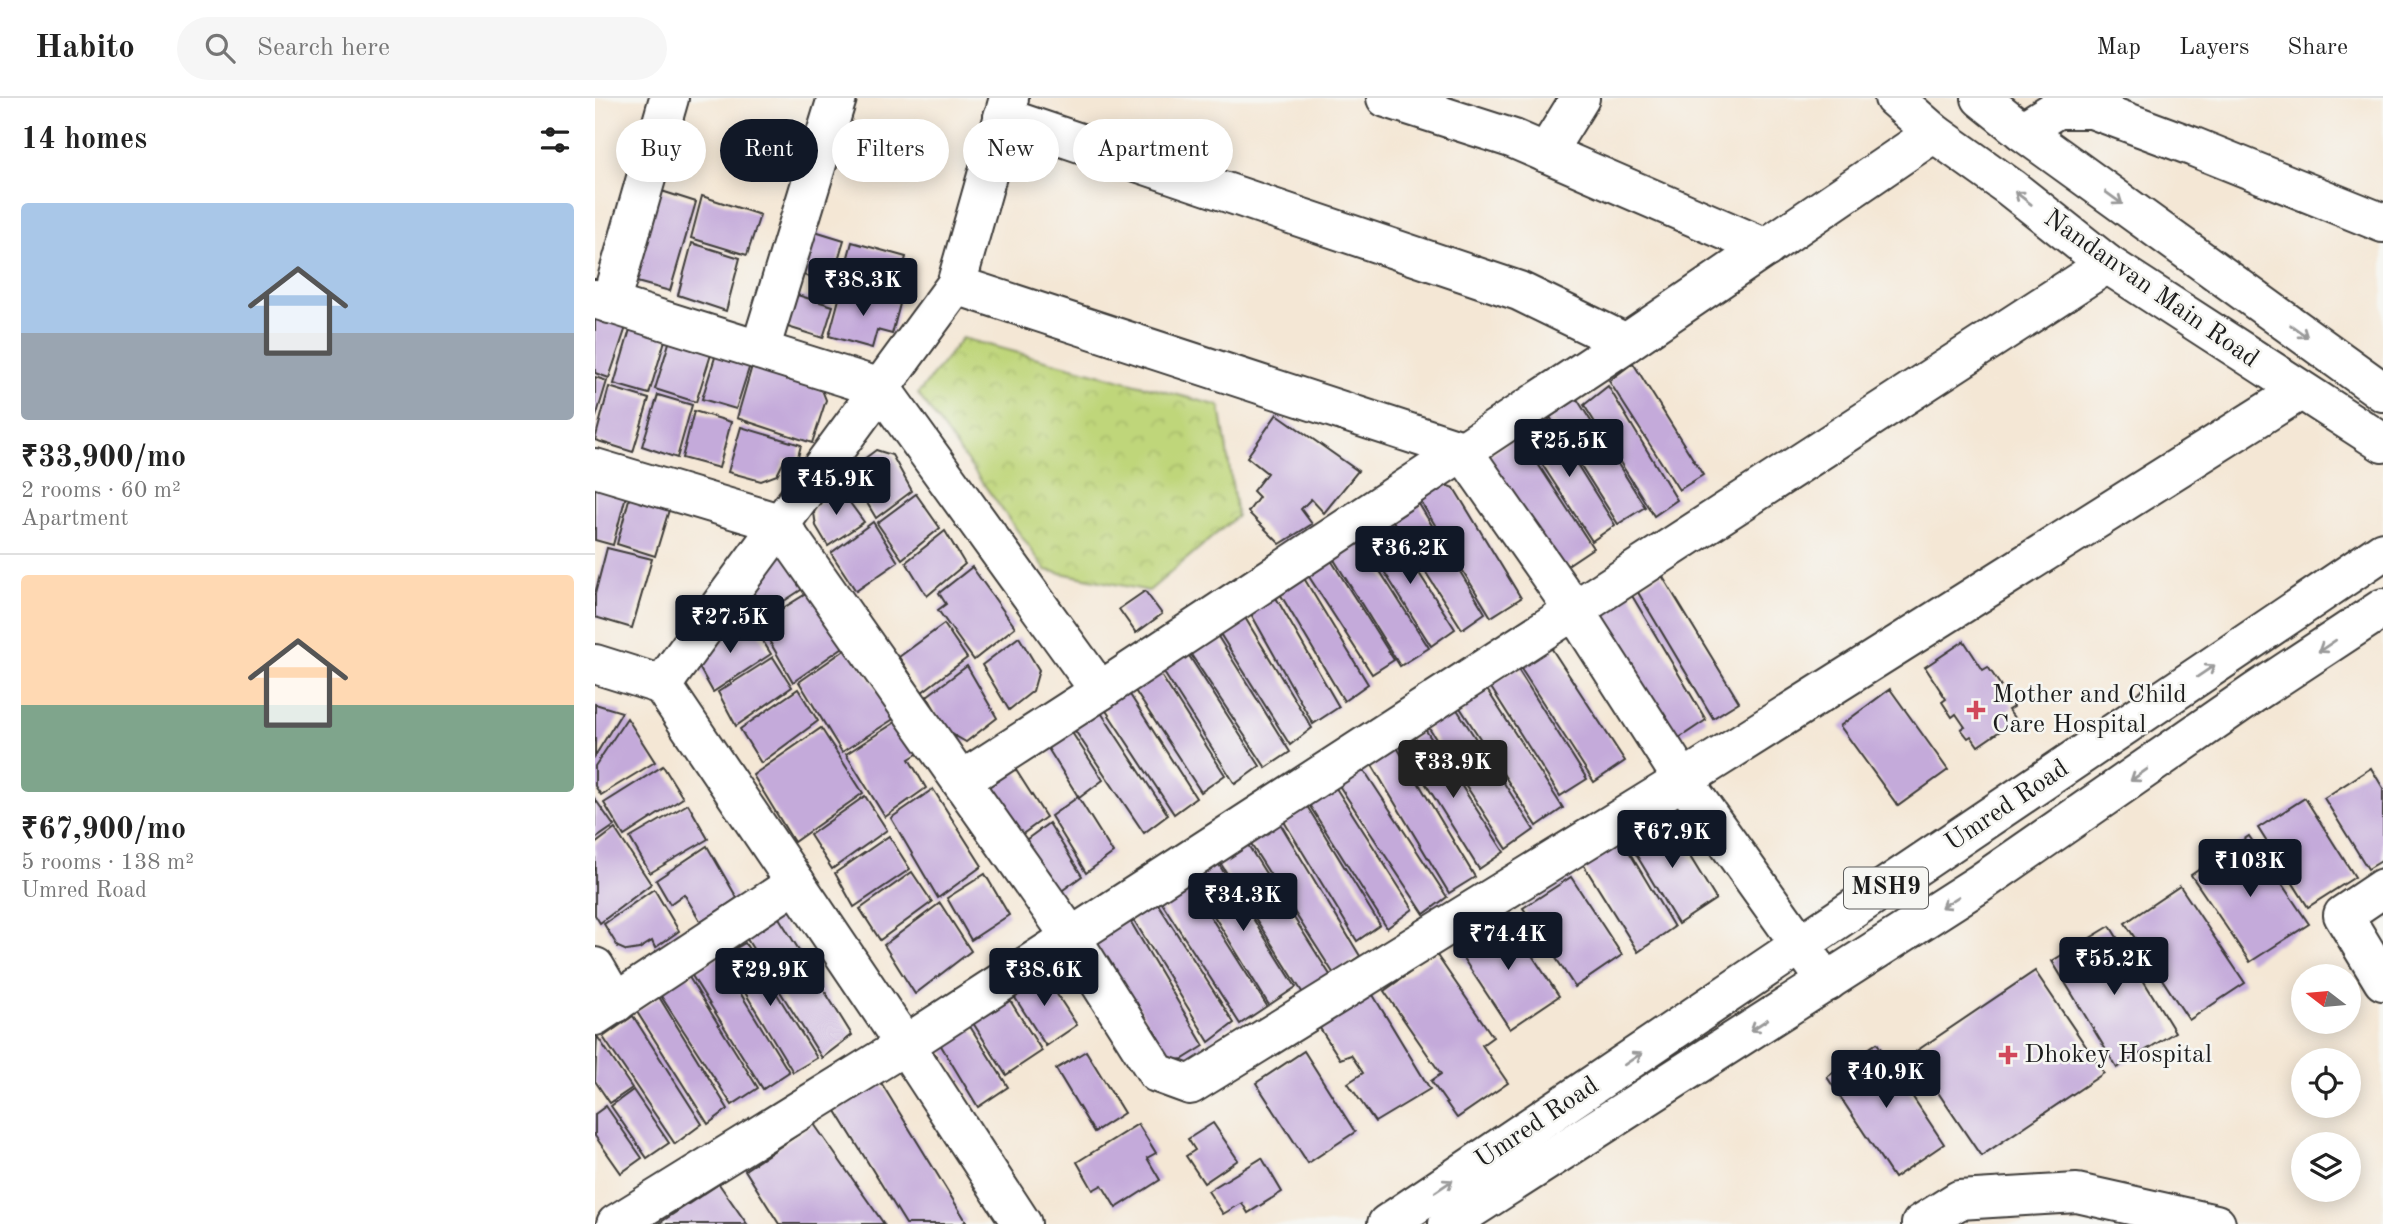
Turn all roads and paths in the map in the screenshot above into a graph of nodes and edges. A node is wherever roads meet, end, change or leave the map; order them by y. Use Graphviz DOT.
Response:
graph roads {
  1 [pos="669,98"];
  2 [pos="837,98"];
  3 [pos="1386,98"];
  4 [pos="1580,98"];
  5 [pos="1894,98"];
  6 [pos="1981,98"];
  7 [pos="1006,108"];
  8 [pos="2022,131"];
  9 [pos="1934,133"];
  10 [pos="1546,153"];
  11 [pos="2383,223"];
  12 [pos="1766,248"];
  13 [pos="2107,264"];
  14 [pos="955,285"];
  15 [pos="603,302"];
  16 [pos="1626,343"];
  17 [pos="760,350"];
  18 [pos="881,388"];
  19 [pos="2300,391"];
  20 [pos="2383,392"];
  21 [pos="2383,443"];
  22 [pos="1462,450"];
  23 [pos="595,468"];
  24 [pos="779,523"];
  25 [pos="2383,551"];
  26 [pos="2383,608"];
  27 [pos="1574,610"];
  28 [pos="595,664"];
  29 [pos="662,685"];
  30 [pos="1100,691"];
  31 [pos="1683,780"];
  32 [pos="961,781"];
  33 [pos="796,883"];
  34 [pos="2383,888"];
  35 [pos="1071,937"];
  36 [pos="1801,946"];
  37 [pos="595,967"];
  38 [pos="2383,981"];
  39 [pos="1827,982"];
  40 [pos="605,1010"];
  41 [pos="905,1045"];
  42 [pos="2076,1209"];
  43 [pos="616,1224"];
  44 [pos="1022,1224"];
  45 [pos="1387,1224"];
  46 [pos="1448,1224"];
  47 [pos="1921,1224"];
  48 [pos="2216,1224"];
  1 -- 15 [label="street"];
  2 -- 17 [label="street"];
  3 -- 10 [label="street"];
  4 -- 10 [label="street"];
  5 -- 9 [label="street, Nandanvan Main Road"];
  6 -- 8 [label="street"];
  7 -- 14 [label="street"];
  7 -- 16 [label="street"];
  8 -- 11 [label="street"];
  8 -- 20 [label="street, one-way"];
  9 -- 12 [label="street"];
  13 -- 9 [label="street, Nandanvan Main Road, one-way"];
  10 -- 12 [label="street"];
  12 -- 16 [label="street"];
  13 -- 19 [label="street, Nandanvan Main Road"];
  13 -- 27 [label="street"];
  14 -- 18 [label="street"];
  14 -- 22 [label="street"];
  15 -- 17 [label="street"];
  16 -- 22 [label="street"];
  17 -- 18 [label="street"];
  18 -- 24 [label="street"];
  18 -- 30 [label="street"];
  19 -- 21 [label="street, Nandanvan Main Road"];
  19 -- 31 [label="street"];
  22 -- 27 [label="street"];
  22 -- 30 [label="street"];
  23 -- 24 [label="street"];
  24 -- 29 [label="street"];
  24 -- 32 [label="street"];
  36 -- 25 [label="street, Umred Road / MSH9, one-way"];
  26 -- 39 [label="street, one-way"];
  27 -- 31 [label="street"];
  27 -- 35 [label="street"];
  28 -- 29 [label="street"];
  29 -- 33 [label="street"];
  30 -- 32 [label="street"];
  31 -- 35 [label="street"];
  31 -- 36 [label="street"];
  32 -- 35 [label="street"];
  33 -- 40 [label="street"];
  33 -- 41 [label="street"];
  34 -- 38 [label="street"];
  35 -- 41 [label="street"];
  36 -- 39 [label="street"];
  45 -- 36 [label="street, Umred Road / MSH9, one-way"];
  37 -- 40 [label="street"];
  39 -- 46 [label="street, one-way"];
  41 -- 43 [label="street"];
  41 -- 44 [label="street"];
  42 -- 47 [label="street"];
  42 -- 48 [label="street"];
}
